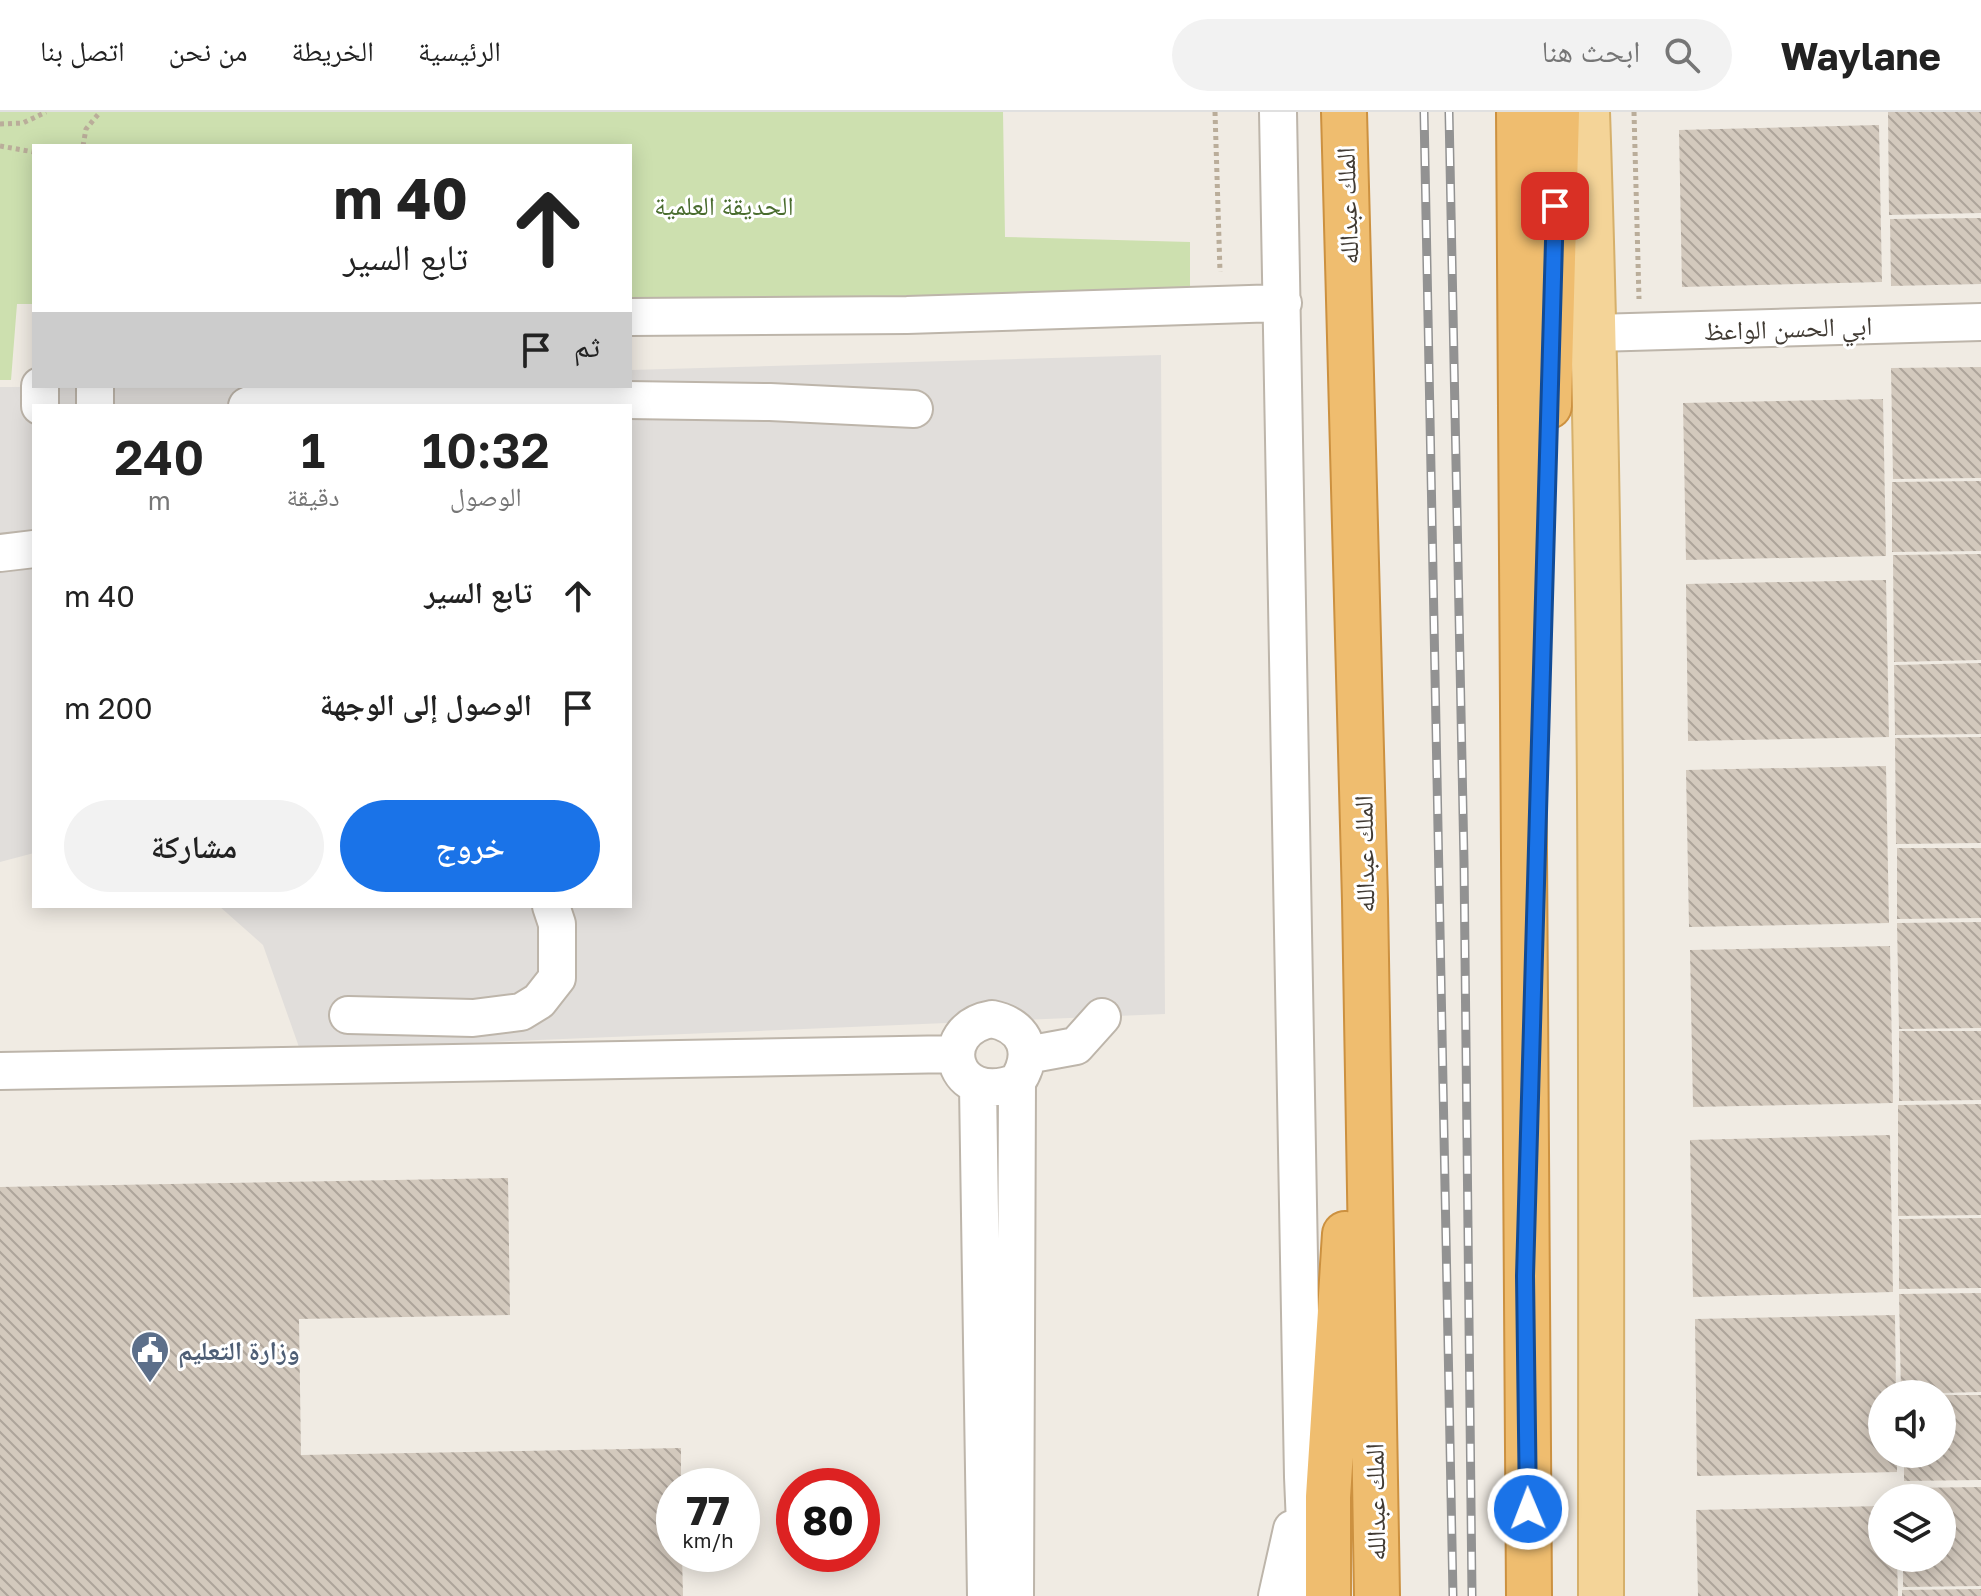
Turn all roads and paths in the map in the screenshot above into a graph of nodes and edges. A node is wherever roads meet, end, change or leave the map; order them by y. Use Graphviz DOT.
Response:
graph roads {
  1 [pos="46,112"];
  2 [pos="100,112"];
  3 [pos="1215,112"];
  4 [pos="1278,112"];
  5 [pos="1344,112"];
  6 [pos="1519,112"];
  7 [pos="1557,112"];
  8 [pos="1587,112"];
  9 [pos="1634,112"];
  10 [pos="0,124"];
  11 [pos="83,144"];
  12 [pos="0,146"];
  13 [pos="32,152"];
  14 [pos="1283,303"];
  15 [pos="1221,305"];
  16 [pos="632,317"];
  17 [pos="1981,322"];
  18 [pos="1640,332"];
  19 [pos="1595,333"];
  20 [pos="252,404"];
  21 [pos="914,409"];
  22 [pos="32,549"];
  23 [pos="0,553"];
  24 [pos="1365,901"];
  25 [pos="552,908"];
  26 [pos="348,1015"];
  27 [pos="1102,1017"];
  28 [pos="956,1054"];
  29 [pos="1022,1068"];
  30 [pos="0,1071"];
  31 [pos="978,1087"];
  32 [pos="1525,1276"];
  33 [pos="1303,1477"];
  34 [pos="986,1596"];
  35 [pos="1015,1596"];
  36 [pos="1277,1596"];
  37 [pos="1308,1596"];
  38 [pos="1328,1596"];
  39 [pos="1377,1596"];
  40 [pos="1529,1596"];
  41 [pos="1601,1596"];
  1 -- 10 [label="path"];
  2 -- 11 [label="path"];
  3 -- 15 [label="path"];
  4 -- 14 [label="street"];
  5 -- 24 [label="highway, الملك عبدالله"];
  6 -- 32 [label="highway"];
  7 -- 32 [label="highway"];
  8 -- 19 [label="main road"];
  9 -- 18 [label="path"];
  12 -- 13 [label="path"];
  14 -- 15 [label="street"];
  14 -- 33 [label="street"];
  15 -- 16 [label="street"];
  17 -- 18 [label="street, ابي الحسن الواعظ"];
  18 -- 19 [label="street, ابي الحسن الواعظ"];
  19 -- 41 [label="main road"];
  20 -- 21 [label="street"];
  22 -- 23 [label="street"];
  24 -- 38 [label="highway"];
  24 -- 39 [label="highway, الملك عبدالله"];
  25 -- 26 [label="street"];
  27 -- 29 [label="street"];
  28 -- 29 [label="street"];
  28 -- 30 [label="street"];
  28 -- 31 [label="street"];
  29 -- 31 [label="street"];
  29 -- 35 [label="street"];
  31 -- 34 [label="street"];
  32 -- 40 [label="highway"];
  33 -- 36 [label="street"];
  33 -- 37 [label="street"];
}
